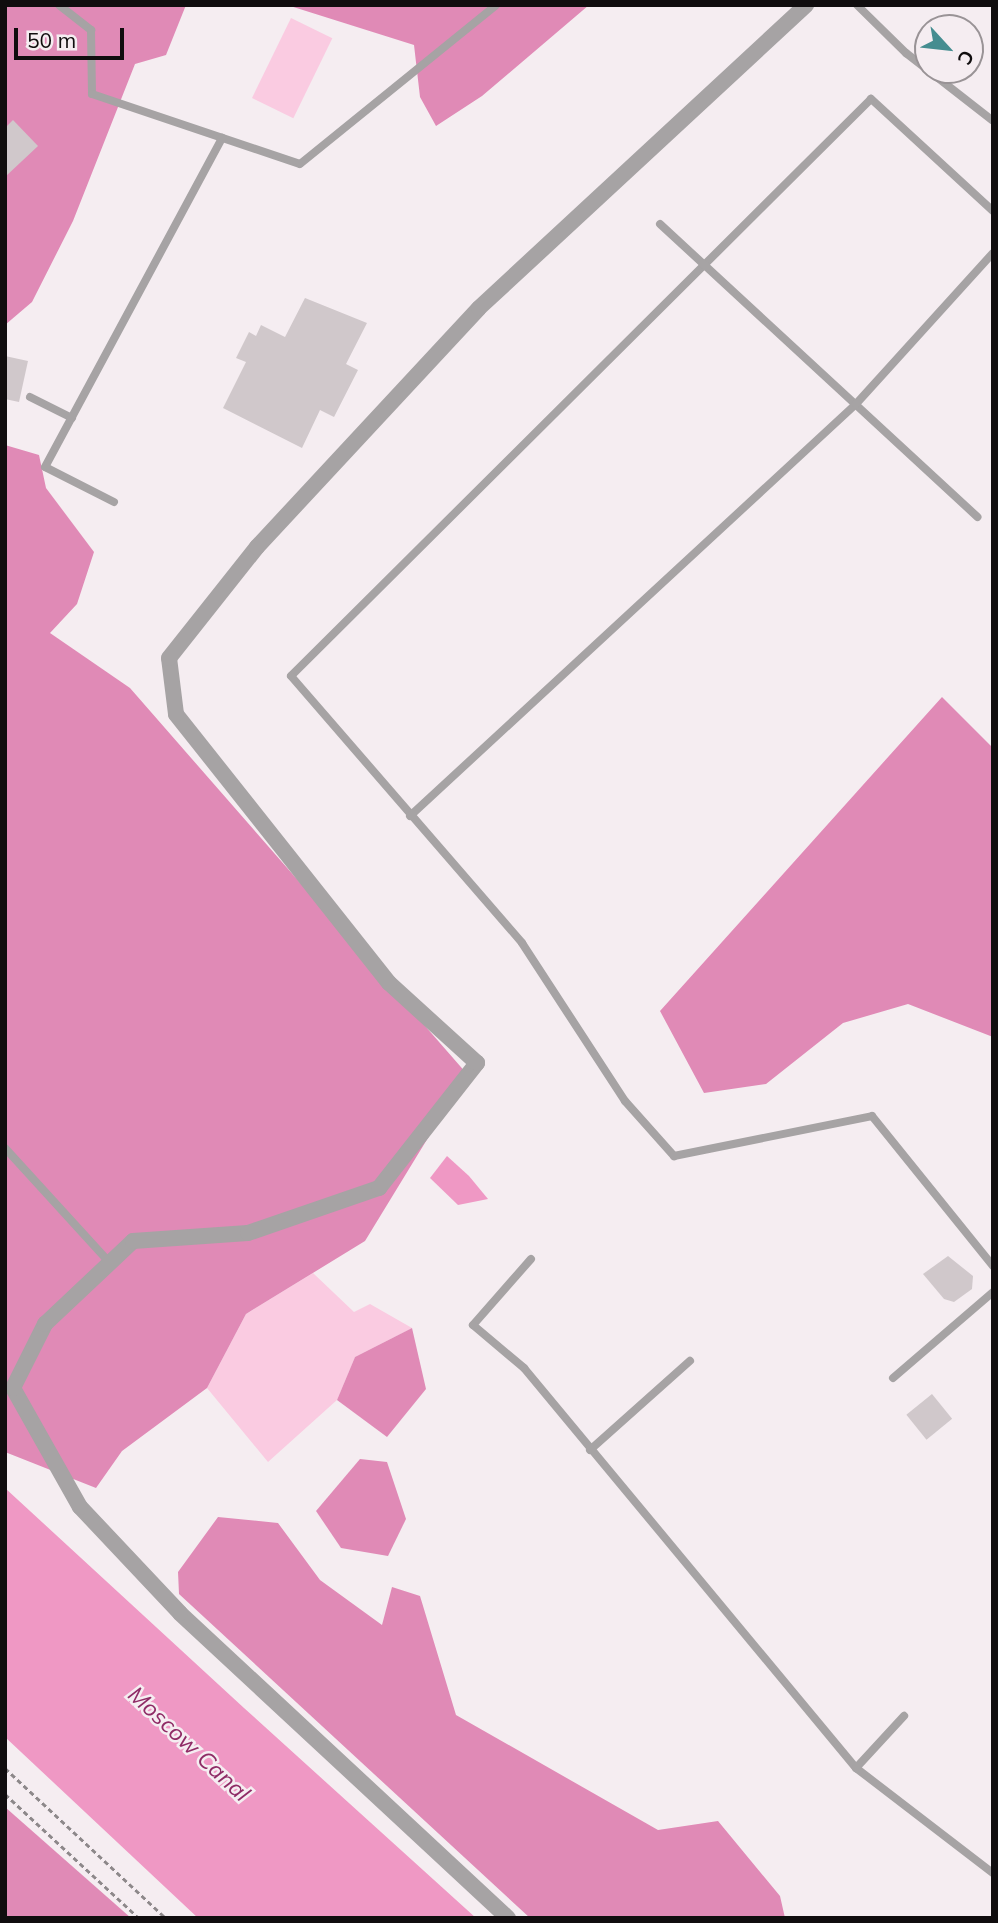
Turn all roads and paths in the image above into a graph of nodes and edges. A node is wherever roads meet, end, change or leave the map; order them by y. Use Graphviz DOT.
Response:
graph roads {
  1 [pos="59,5"];
  2 [pos="496,5"];
  3 [pos="806,5"];
  4 [pos="858,5"];
  5 [pos="993,121"];
  6 [pos="222,138"];
  7 [pos="993,211"];
  8 [pos="660,224"];
  9 [pos="993,253"];
  10 [pos="706,266"];
  11 [pos="30,397"];
  12 [pos="856,404"];
  13 [pos="72,418"];
  14 [pos="114,502"];
  15 [pos="978,517"];
  16 [pos="410,816"];
  17 [pos="5,1148"];
  18 [pos="531,1259"];
  19 [pos="110,1263"];
  20 [pos="993,1266"];
  21 [pos="993,1292"];
  22 [pos="690,1361"];
  23 [pos="893,1378"];
  24 [pos="590,1450"];
  25 [pos="904,1716"];
  26 [pos="5,1768"];
  27 [pos="856,1768"];
  28 [pos="5,1794"];
  29 [pos="993,1873"];
  30 [pos="139,1918"];
  31 [pos="166,1918"];
  32 [pos="508,1918"];
  1 -- 6 [label="lane"];
  2 -- 6 [label="lane"];
  3 -- 19 [label="street"];
  4 -- 5 [label="lane"];
  6 -- 13 [label="lane"];
  7 -- 10 [label="lane"];
  8 -- 10 [label="lane"];
  9 -- 12 [label="lane"];
  10 -- 12 [label="lane"];
  10 -- 16 [label="lane"];
  11 -- 13 [label="lane"];
  12 -- 15 [label="lane"];
  12 -- 16 [label="lane"];
  13 -- 14 [label="lane"];
  16 -- 20 [label="lane"];
  17 -- 19 [label="lane"];
  18 -- 24 [label="lane"];
  19 -- 32 [label="street"];
  21 -- 23 [label="lane"];
  22 -- 24 [label="lane"];
  24 -- 27 [label="lane"];
  25 -- 27 [label="lane"];
  26 -- 31 [label="path"];
  27 -- 29 [label="lane"];
  28 -- 30 [label="path"];
}
